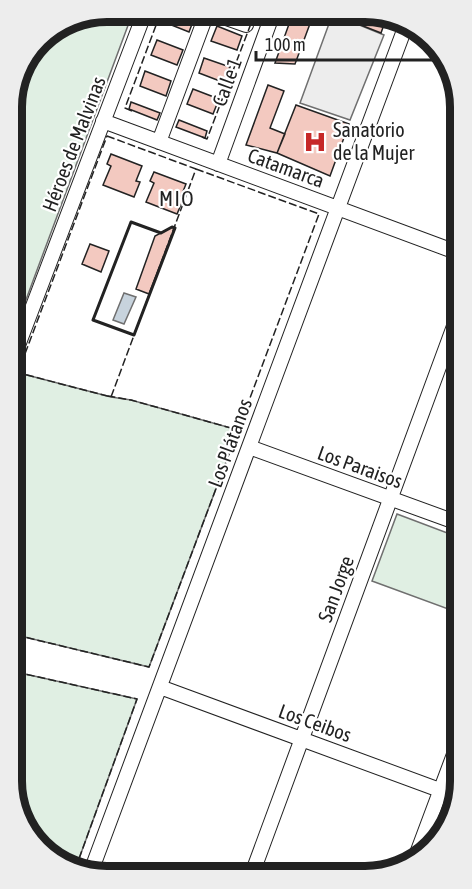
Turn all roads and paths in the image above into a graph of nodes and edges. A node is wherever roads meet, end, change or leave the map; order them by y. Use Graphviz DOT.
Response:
graph roads {
  1 [pos="141,22"];
  2 [pos="204,22"];
  3 [pos="238,22"];
  4 [pos="270,22"];
  5 [pos="246,25"];
  6 [pos="403,32"];
  7 [pos="103,122"];
  8 [pos="159,142"];
  9 [pos="218,164"];
  10 [pos="338,208"];
  11 [pos="450,250"];
  12 [pos="22,335"];
  13 [pos="450,338"];
  14 [pos="249,447"];
  15 [pos="390,498"];
  16 [pos="449,520"];
  17 [pos="160,687"];
  18 [pos="302,739"];
  19 [pos="449,769"];
  20 [pos="441,791"];
  21 [pos="448,793"];
  22 [pos="420,845"];
  23 [pos="93,865"];
  24 [pos="255,867"];
  1 -- 7 [label="street, Héroes de Malvinas"];
  2 -- 8 [label="street"];
  3 -- 5 [label="street"];
  4 -- 9 [label="street, Calle 1"];
  6 -- 10 [label="street, Los Plátanos"];
  7 -- 8 [label="street, Catamarca"];
  7 -- 12 [label="street, Héroes de Malvinas"];
  8 -- 9 [label="street, Catamarca"];
  9 -- 10 [label="street, Catamarca"];
  10 -- 11 [label="street, Catamarca"];
  10 -- 14 [label="street, Los Plátanos"];
  13 -- 15 [label="street, San Jorge"];
  14 -- 15 [label="street, Los Paraisos"];
  14 -- 17 [label="street, Los Plátanos"];
  15 -- 16 [label="street, Los Paraisos"];
  15 -- 18 [label="street, San Jorge"];
  17 -- 18 [label="street, Los Ceibos"];
  17 -- 23 [label="street, Los Plátanos"];
  18 -- 20 [label="street, Los Ceibos"];
  18 -- 24 [label="street, San Jorge"];
  19 -- 20 [label="street"];
  20 -- 21 [label="street, Los Ceibos"];
  20 -- 22 [label="street"];
}
